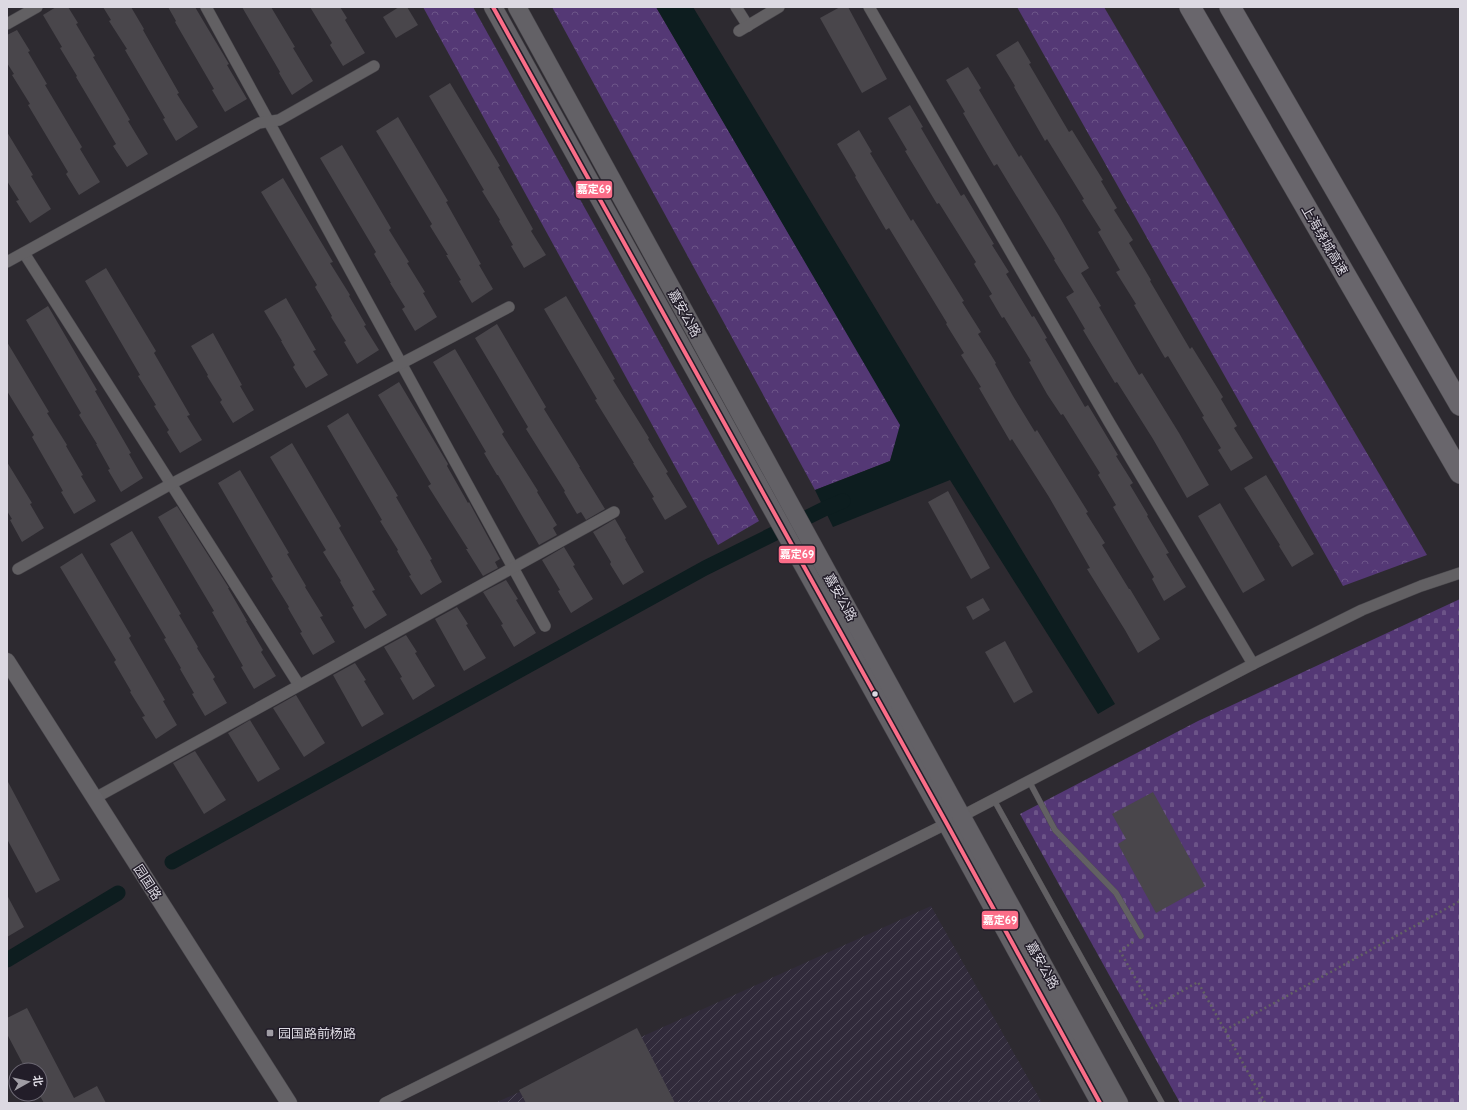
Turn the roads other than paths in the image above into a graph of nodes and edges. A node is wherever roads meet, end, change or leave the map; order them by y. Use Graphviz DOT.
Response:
graph roads {
  1 [pos="37,7"];
  2 [pos="206,7"];
  3 [pos="493,7"];
  4 [pos="517,7"];
  5 [pos="736,7"];
  6 [pos="779,7"];
  7 [pos="869,7"];
  8 [pos="1190,7"];
  9 [pos="1230,7"];
  10 [pos="7,24"];
  11 [pos="374,66"];
  12 [pos="270,122"];
  13 [pos="24,253"];
  14 [pos="7,262"];
  15 [pos="509,307"];
  16 [pos="402,363"];
  17 [pos="1460,405"];
  18 [pos="1460,473"];
  19 [pos="171,484"];
  20 [pos="614,512"];
  21 [pos="18,568"];
  22 [pos="514,568"];
  23 [pos="1460,573"];
  24 [pos="545,626"];
  25 [pos="7,660"];
  26 [pos="1252,664"];
  27 [pos="299,685"];
  28 [pos="1029,782"];
  29 [pos="95,798"];
  30 [pos="994,800"];
  31 [pos="954,820"];
  32 [pos="1141,936"];
  33 [pos="289,1103"];
  34 [pos="385,1103"];
  35 [pos="1100,1103"];
  36 [pos="1119,1103"];
  37 [pos="1162,1103"];
  1 -- 10 [label="street"];
  2 -- 12 [label="street"];
  3 -- 31 [label="main road, 嘉安公路"];
  4 -- 31 [label="main road, 嘉安公路"];
  5 -- 6 [label="street"];
  7 -- 26 [label="street"];
  8 -- 18 [label="highway, 上海绕城高速"];
  9 -- 17 [label="highway"];
  11 -- 12 [label="street"];
  12 -- 13 [label="street"];
  12 -- 16 [label="street"];
  13 -- 14 [label="street"];
  13 -- 19 [label="street"];
  15 -- 16 [label="street"];
  16 -- 19 [label="street"];
  16 -- 22 [label="street"];
  19 -- 21 [label="street"];
  19 -- 27 [label="street"];
  20 -- 22 [label="street"];
  22 -- 24 [label="street"];
  22 -- 27 [label="street"];
  23 -- 26 [label="street"];
  25 -- 29 [label="street, 园国路"];
  26 -- 28 [label="street"];
  27 -- 29 [label="street"];
  28 -- 30 [label="street"];
  28 -- 32 [label="lane"];
  29 -- 33 [label="street, 园国路"];
  30 -- 31 [label="street"];
  30 -- 37 [label="lane"];
  31 -- 34 [label="street"];
  31 -- 35 [label="main road, 嘉安公路"];
  31 -- 36 [label="main road, 嘉安公路"];
}
